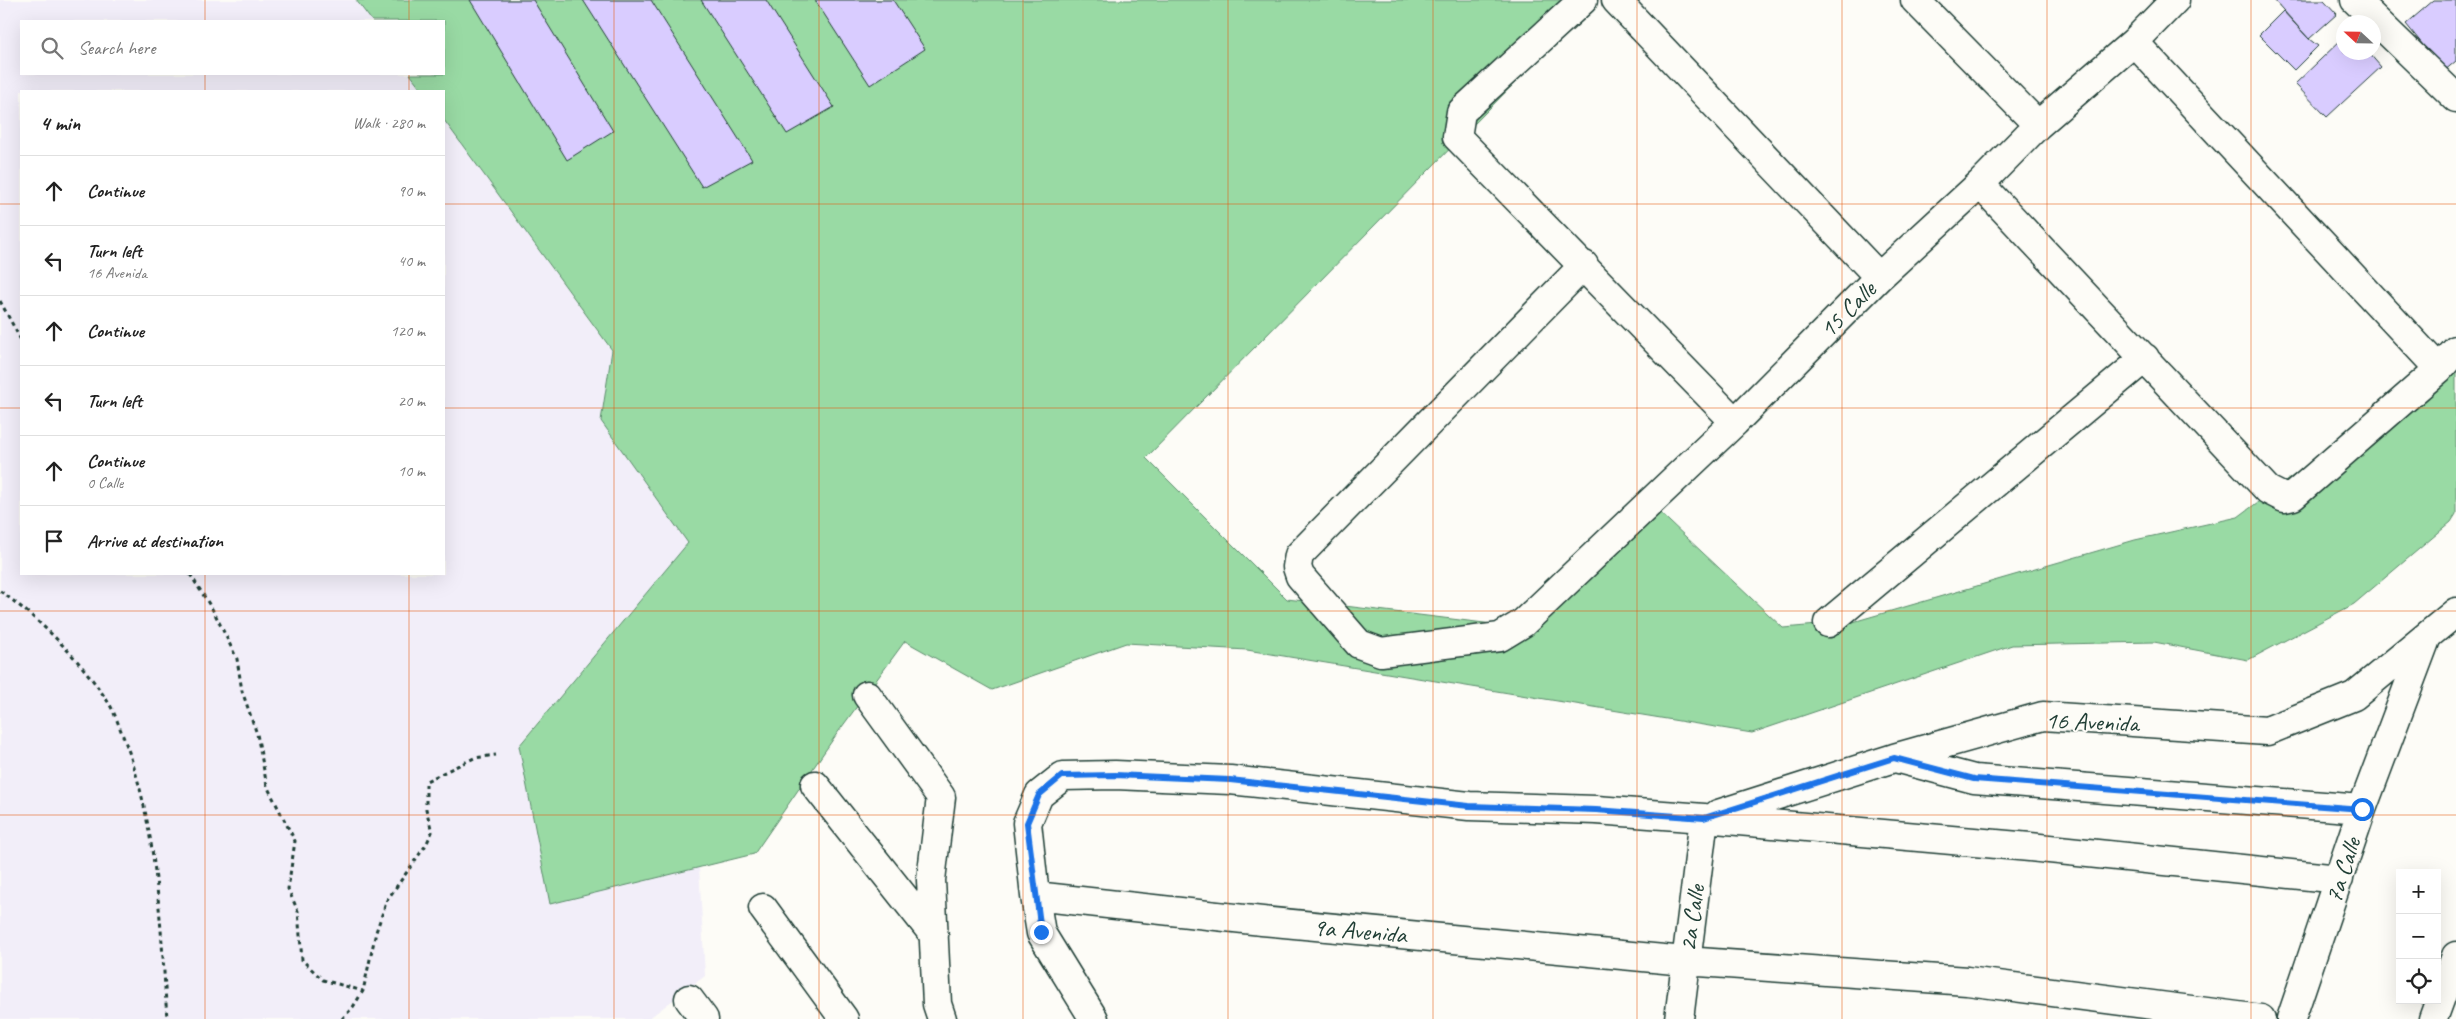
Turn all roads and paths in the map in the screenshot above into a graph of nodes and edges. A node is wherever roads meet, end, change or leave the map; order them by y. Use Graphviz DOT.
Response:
graph roads {
  1 [pos="1583,0"];
  2 [pos="1616,0"];
  3 [pos="1915,0"];
  4 [pos="2175,0"];
  5 [pos="2355,0"];
  6 [pos="2134,42"];
  7 [pos="2456,98"];
  8 [pos="2038,125"];
  9 [pos="1980,184"];
  10 [pos="1584,265"];
  11 [pos="1879,277"];
  12 [pos="0,301"];
  13 [pos="20,338"];
  14 [pos="2145,358"];
  15 [pos="2448,359"];
  16 [pos="1735,422"];
  17 [pos="191,575"];
  18 [pos="0,591"];
  19 [pos="2456,612"];
  20 [pos="1828,623"];
  21 [pos="2426,638"];
  22 [pos="867,695"];
  23 [pos="496,755"];
  24 [pos="1894,758"];
  25 [pos="814,786"];
  26 [pos="2362,809"];
  27 [pos="1704,818"];
  28 [pos="2339,879"];
  29 [pos="1035,896"];
  30 [pos="763,908"];
  31 [pos="934,935"];
  32 [pos="2456,956"];
  33 [pos="1685,960"];
  34 [pos="363,990"];
  35 [pos="168,1019"];
  36 [pos="342,1019"];
  37 [pos="844,1019"];
  38 [pos="942,1019"];
  39 [pos="1094,1019"];
  40 [pos="1679,1019"];
  41 [pos="2261,1019"];
  42 [pos="2291,1019"];
  43 [pos="2433,1019"];
  1 -- 10 [label="street"];
  2 -- 11 [label="street"];
  3 -- 8 [label="street"];
  4 -- 6 [label="street, 15 Calle"];
  5 -- 7 [label="street"];
  6 -- 8 [label="street, 15 Calle"];
  6 -- 15 [label="street"];
  8 -- 9 [label="street, 15 Calle"];
  9 -- 11 [label="street, 15 Calle"];
  9 -- 14 [label="street"];
  10 -- 16 [label="street"];
  10 -- 16 [label="street, 15 Calle"];
  11 -- 16 [label="street, 15 Calle"];
  12 -- 13 [label="path"];
  14 -- 15 [label="street"];
  14 -- 20 [label="street"];
  17 -- 34 [label="path"];
  18 -- 35 [label="path"];
  19 -- 21 [label="street, 16 Avenida"];
  21 -- 24 [label="street, 16 Avenida"];
  21 -- 26 [label="street, 7a Calle"];
  22 -- 31 [label="street"];
  23 -- 34 [label="path"];
  24 -- 26 [label="street"];
  24 -- 27 [label="street, 16 Avenida"];
  25 -- 31 [label="street"];
  26 -- 28 [label="street, 7a Calle"];
  27 -- 28 [label="street"];
  27 -- 29 [label="street"];
  27 -- 33 [label="street, 2a Calle"];
  28 -- 42 [label="street, 7a Calle"];
  29 -- 33 [label="street, 9a Avenida"];
  29 -- 39 [label="street"];
  30 -- 37 [label="street"];
  31 -- 38 [label="street"];
  32 -- 43 [label="street"];
  33 -- 40 [label="street, 2a Calle"];
  33 -- 41 [label="street, 9a Avenida"];
  34 -- 36 [label="path"];
}
